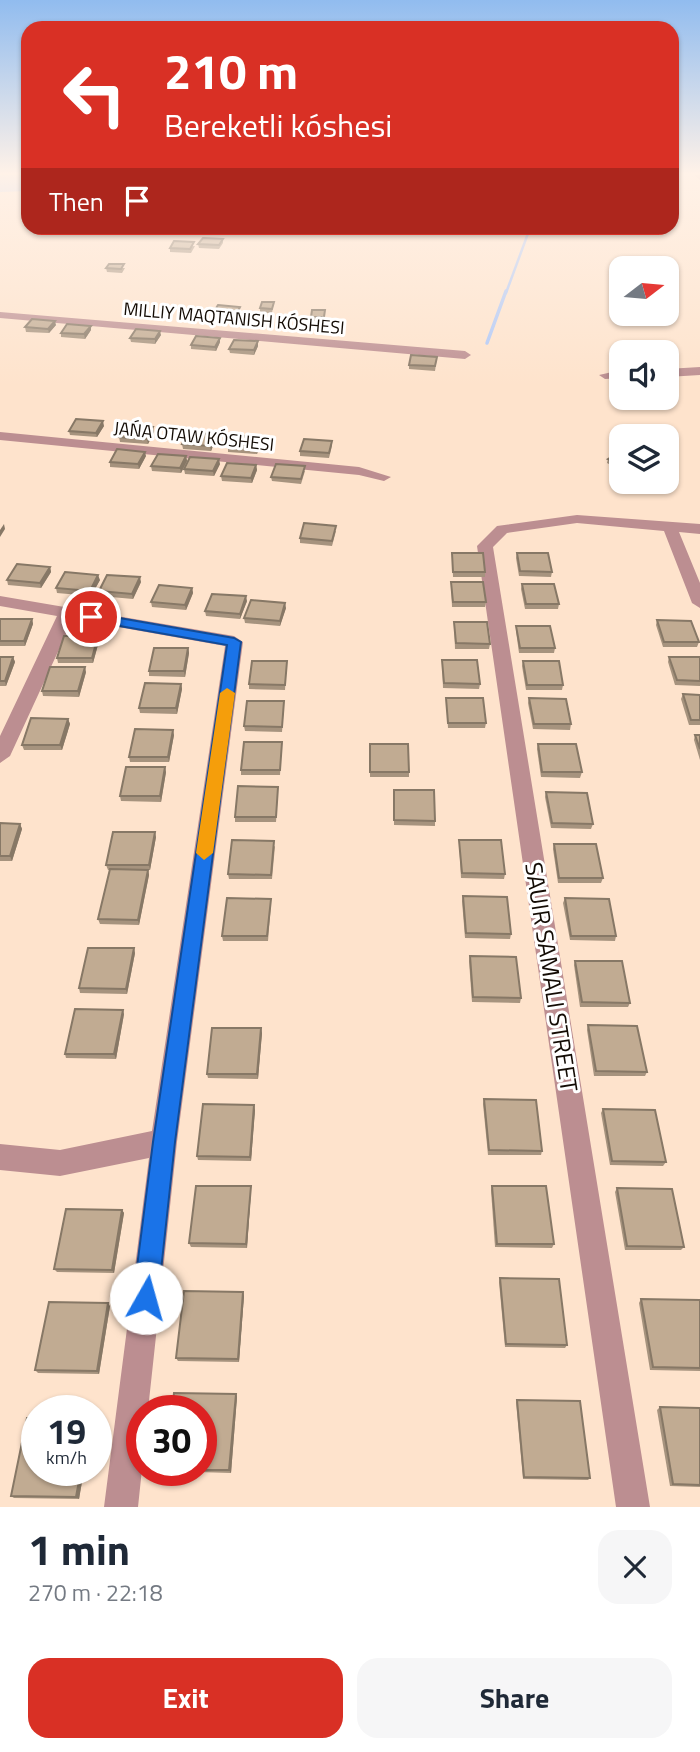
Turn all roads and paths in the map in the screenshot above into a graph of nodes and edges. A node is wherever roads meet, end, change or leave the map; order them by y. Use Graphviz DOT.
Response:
graph roads {
  1 [pos="0,315"];
  2 [pos="465,355"];
  3 [pos="700,372"];
  4 [pos="679,373"];
  5 [pos="605,375"];
  6 [pos="609,375"];
  7 [pos="0,436"];
  8 [pos="384,477"];
  9 [pos="670,527"];
  10 [pos="700,529"];
  11 [pos="0,601"];
  12 [pos="700,603"];
  13 [pos="67,613"];
  14 [pos="0,756"];
  15 [pos="164,1142"];
  16 [pos="0,1157"];
  17 [pos="121,1507"];
  18 [pos="634,1507"];
  1 -- 2 [label="street"];
  3 -- 4 [label="street"];
  5 -- 6 [label="street"];
  7 -- 8 [label="street, JAŃA OTAW KÓSHESI"];
  9 -- 10 [label="street"];
  9 -- 12 [label="street"];
  9 -- 18 [label="street"];
  11 -- 13 [label="street"];
  13 -- 14 [label="street"];
  13 -- 15 [label="street"];
  15 -- 16 [label="street"];
  15 -- 17 [label="street"];
}
